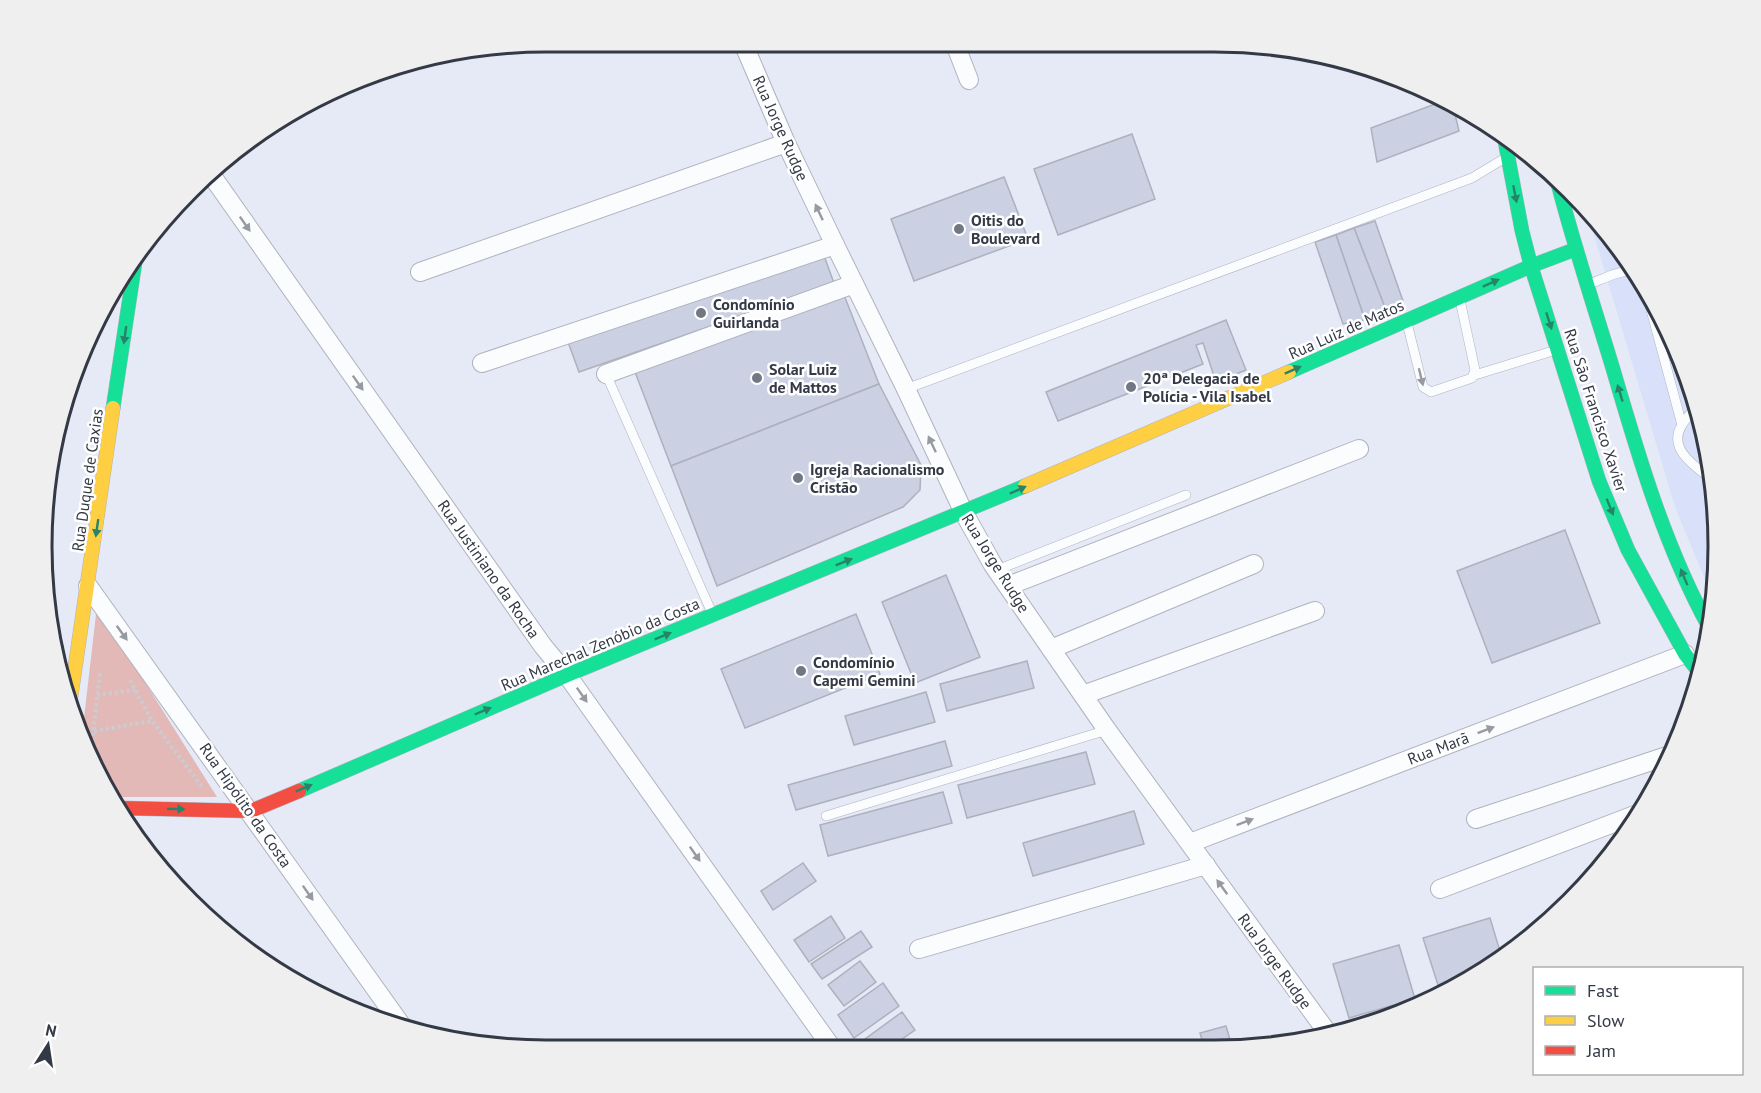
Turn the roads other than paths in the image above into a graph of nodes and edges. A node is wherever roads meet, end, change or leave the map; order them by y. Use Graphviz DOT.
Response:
graph roads {
  1 [pos="747,52"];
  2 [pos="958,52"];
  3 [pos="969,80"];
  4 [pos="786,142"];
  5 [pos="1506,149"];
  6 [pos="1508,157"];
  7 [pos="215,180"];
  8 [pos="1561,194"];
  9 [pos="834,246"];
  10 [pos="1576,249"];
  11 [pos="1531,266"];
  12 [pos="420,272"];
  13 [pos="1625,272"];
  14 [pos="133,277"];
  15 [pos="854,284"];
  16 [pos="1588,284"];
  17 [pos="1460,297"];
  18 [pos="1407,321"];
  19 [pos="1654,321"];
  20 [pos="1558,349"];
  21 [pos="482,363"];
  22 [pos="606,374"];
  23 [pos="1475,375"];
  24 [pos="906,390"];
  25 [pos="1690,414"];
  26 [pos="1682,425"];
  27 [pos="1359,449"];
  28 [pos="1702,472"];
  29 [pos="1186,495"];
  30 [pos="964,513"];
  31 [pos="1254,564"];
  32 [pos="997,570"];
  33 [pos="88,586"];
  34 [pos="1008,586"];
  35 [pos="1315,611"];
  36 [pos="713,615"];
  37 [pos="1703,617"];
  38 [pos="1052,649"];
  39 [pos="1685,654"];
  40 [pos="1694,666"];
  41 [pos="567,675"];
  42 [pos="73,685"];
  43 [pos="1083,695"];
  44 [pos="1107,730"];
  45 [pos="1661,758"];
  46 [pos="128,808"];
  47 [pos="250,811"];
  48 [pos="826,816"];
  49 [pos="1627,818"];
  50 [pos="1476,819"];
  51 [pos="1191,843"];
  52 [pos="1206,865"];
  53 [pos="1440,889"];
  54 [pos="919,949"];
  55 [pos="395,1016"];
  56 [pos="1324,1028"];
  57 [pos="826,1040"];
  1 -- 4 [label="street, Rua Jorge Rudge"];
  2 -- 3 [label="street"];
  9 -- 4 [label="street, Rua Jorge Rudge, one-way"];
  4 -- 12 [label="street"];
  5 -- 6 [label="street, Rua São Francisco Xavier"];
  6 -- 11 [label="street, Rua São Francisco Xavier, one-way"];
  6 -- 24 [label="lane"];
  7 -- 41 [label="street, Rua Justiniano da Rocha, one-way"];
  8 -- 10 [label="street, Rua São Francisco Xavier"];
  9 -- 15 [label="street, Rua Jorge Rudge"];
  9 -- 21 [label="street"];
  10 -- 11 [label="street, Rua Luiz de Matos"];
  10 -- 16 [label="street, Rua São Francisco Xavier"];
  17 -- 11 [label="street, Rua Luiz de Matos, one-way"];
  11 -- 20 [label="street, Rua São Francisco Xavier, one-way"];
  13 -- 16 [label="lane"];
  14 -- 33 [label="street, Rua Duque de Caxias, one-way"];
  15 -- 22 [label="street"];
  15 -- 24 [label="street, Rua Jorge Rudge"];
  37 -- 16 [label="street, Rua São Francisco Xavier, one-way"];
  17 -- 18 [label="street, Rua Luiz de Matos"];
  17 -- 23 [label="lane"];
  18 -- 23 [label="lane, one-way"];
  30 -- 18 [label="street, Rua Luiz de Matos, one-way"];
  19 -- 26 [label="lane"];
  20 -- 23 [label="lane"];
  20 -- 39 [label="street, Rua São Francisco Xavier, one-way"];
  22 -- 36 [label="lane"];
  30 -- 24 [label="street, Rua Jorge Rudge, one-way"];
  25 -- 26 [label="lane"];
  26 -- 28 [label="lane"];
  27 -- 34 [label="street"];
  29 -- 32 [label="lane"];
  30 -- 32 [label="street, Rua Jorge Rudge"];
  36 -- 30 [label="street, Rua Marechal Zenóbio da Costa, one-way"];
  31 -- 38 [label="street"];
  32 -- 34 [label="street, Rua Jorge Rudge"];
  33 -- 42 [label="street, Rua Duque de Caxias"];
  33 -- 47 [label="street, Rua Hipólito da Costa, one-way"];
  34 -- 38 [label="street, Rua Jorge Rudge"];
  35 -- 43 [label="street"];
  41 -- 36 [label="street, Rua Marechal Zenóbio da Costa, one-way"];
  38 -- 43 [label="street, Rua Jorge Rudge"];
  39 -- 40 [label="street, Rua São Francisco Xavier"];
  51 -- 39 [label="street, Rua Marã, one-way"];
  47 -- 41 [label="street, Rua Marechal Zenóbio da Costa, one-way"];
  41 -- 57 [label="street, Rua Justiniano da Rocha, one-way"];
  43 -- 44 [label="street, Rua Jorge Rudge"];
  44 -- 48 [label="lane"];
  44 -- 51 [label="street, Rua Jorge Rudge"];
  45 -- 50 [label="street"];
  46 -- 47 [label="street, one-way"];
  47 -- 55 [label="street, Rua Hipólito da Costa, one-way"];
  49 -- 53 [label="street"];
  51 -- 52 [label="street, Rua Jorge Rudge"];
  52 -- 54 [label="street"];
  56 -- 52 [label="street, Rua Jorge Rudge, one-way"];
}
